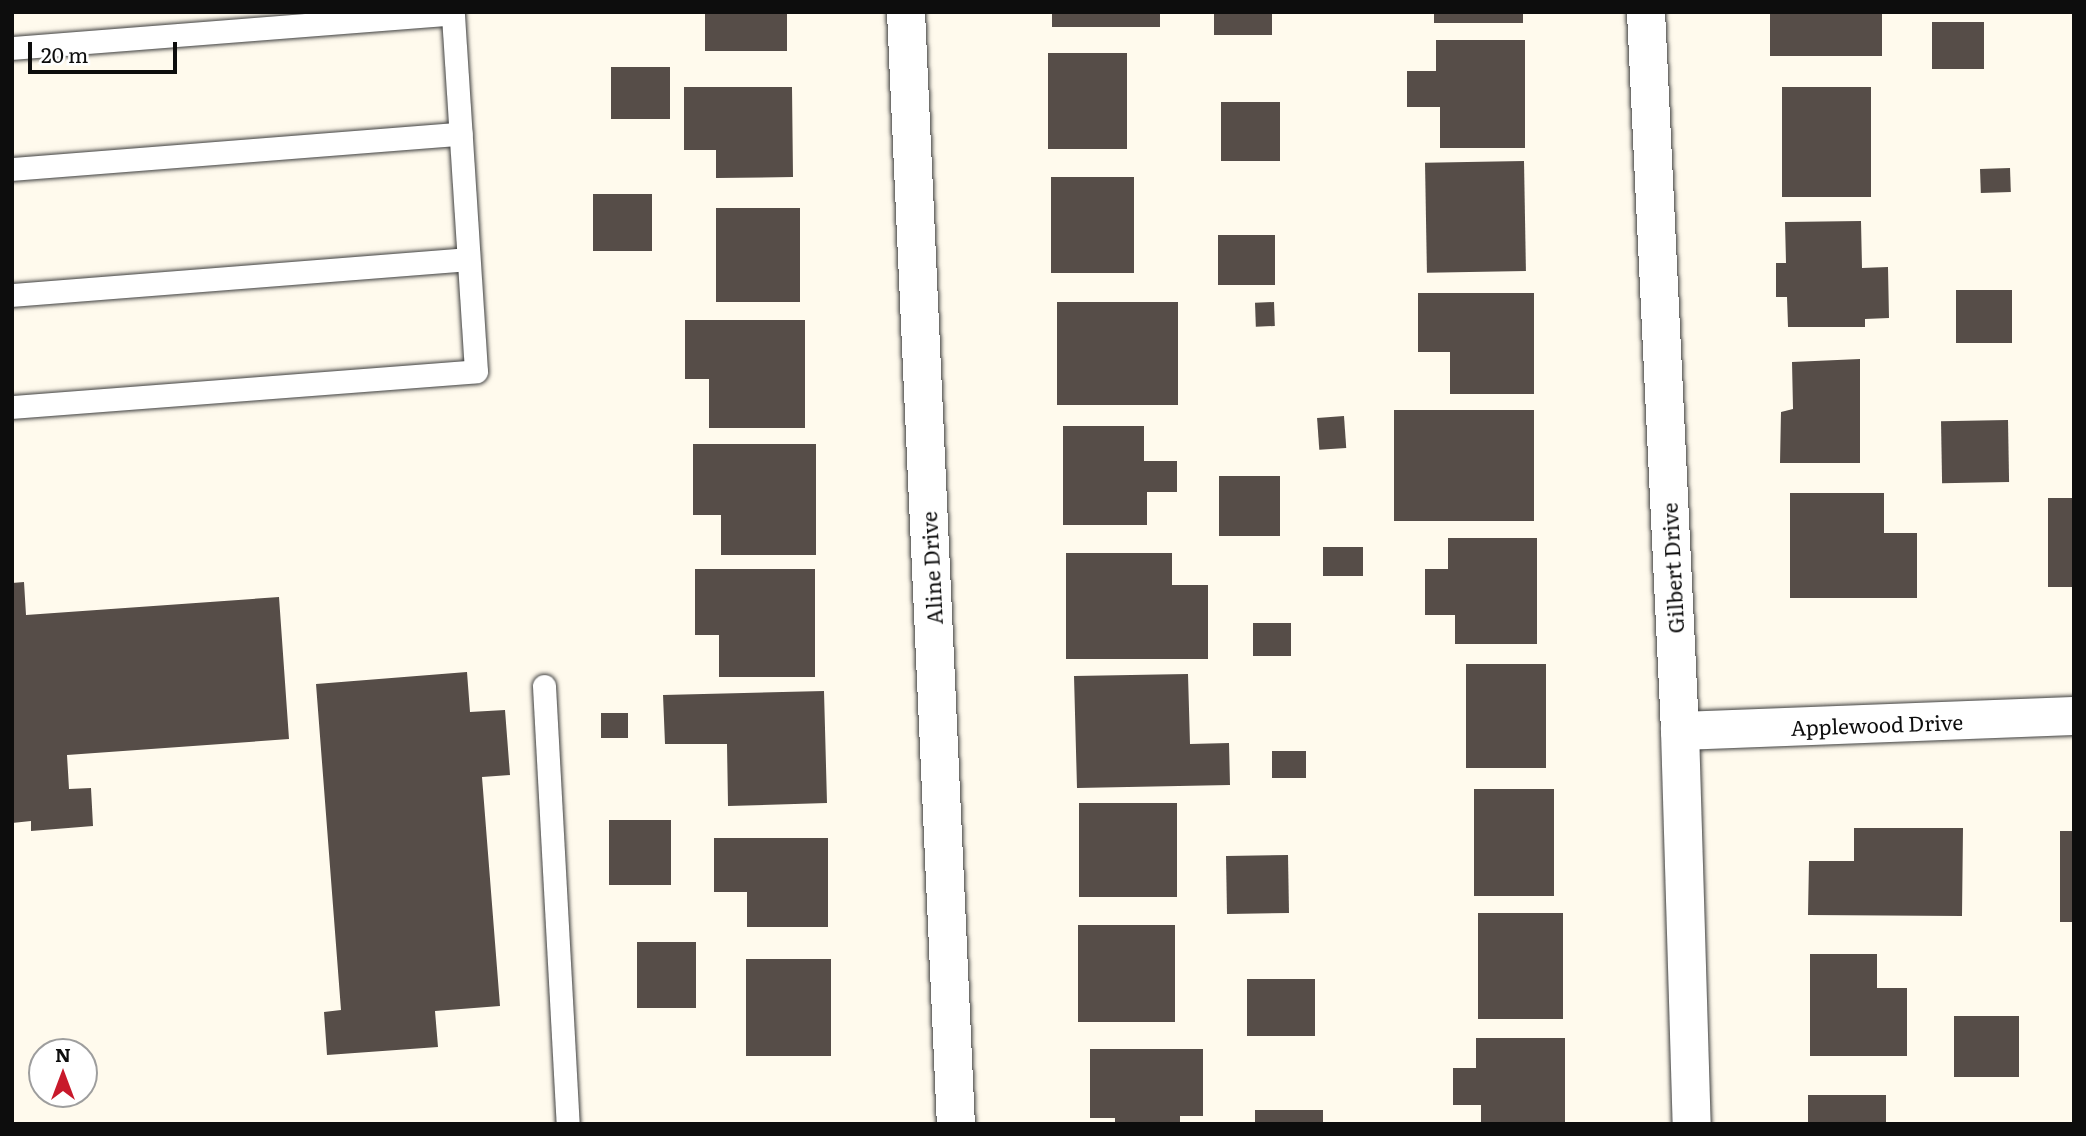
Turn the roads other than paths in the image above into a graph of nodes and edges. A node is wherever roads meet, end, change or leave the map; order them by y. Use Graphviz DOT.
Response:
graph roads {
  1 [pos="453,12"];
  2 [pos="906,12"];
  3 [pos="1646,12"];
  4 [pos="12,48"];
  5 [pos="461,134"];
  6 [pos="12,169"];
  7 [pos="468,259"];
  8 [pos="12,295"];
  9 [pos="12,407"];
  10 [pos="544,686"];
  11 [pos="2074,716"];
  12 [pos="1680,731"];
  13 [pos="568,1124"];
  14 [pos="956,1124"];
  15 [pos="1692,1124"];
  1 -- 4 [label="lane"];
  1 -- 5 [label="lane"];
  2 -- 14 [label="street, Aline Drive"];
  3 -- 12 [label="street, Gilbert Drive"];
  5 -- 6 [label="lane"];
  5 -- 7 [label="lane"];
  7 -- 8 [label="lane"];
  7 -- 9 [label="lane"];
  10 -- 13 [label="lane"];
  11 -- 12 [label="street, Applewood Drive"];
  12 -- 15 [label="street, Gilbert Drive"];
}
